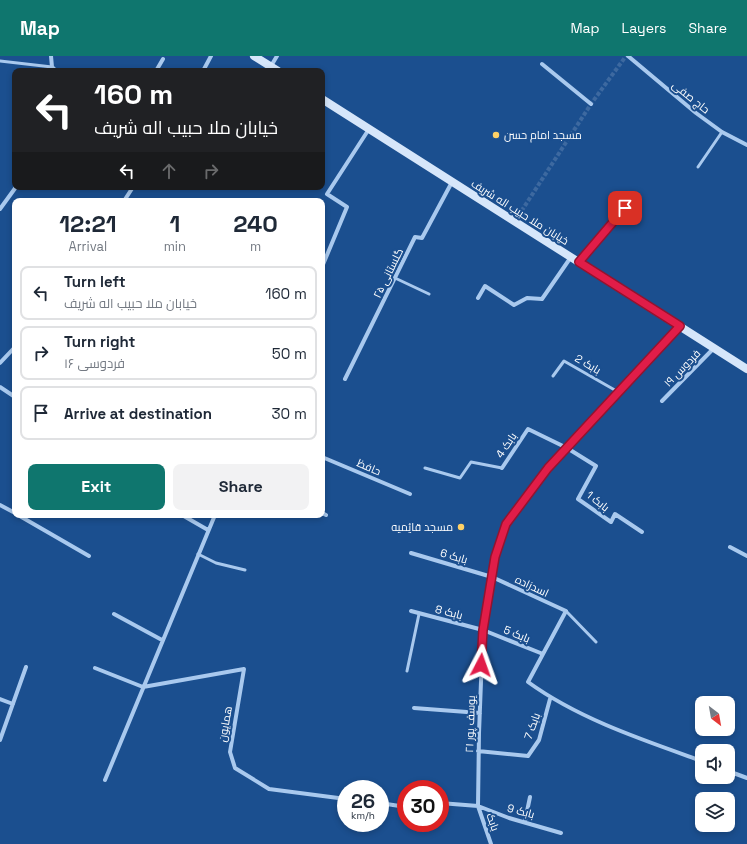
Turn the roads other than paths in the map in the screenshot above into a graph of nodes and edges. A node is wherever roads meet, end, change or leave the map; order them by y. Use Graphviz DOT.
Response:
graph roads {
  1 [pos="51,56"];
  2 [pos="211,56"];
  3 [pos="254,56"];
  4 [pos="277,56"];
  5 [pos="628,56"];
  6 [pos="163,58"];
  7 [pos="0,61"];
  8 [pos="542,64"];
  9 [pos="52,67"];
  10 [pos="158,68"];
  11 [pos="205,68"];
  12 [pos="268,68"];
  13 [pos="270,68"];
  14 [pos="325,101"];
  15 [pos="591,104"];
  16 [pos="369,129"];
  17 [pos="722,132"];
  18 [pos="747,145"];
  19 [pos="698,167"];
  20 [pos="452,182"];
  21 [pos="14,190"];
  22 [pos="625,208"];
  23 [pos="0,209"];
  24 [pos="571,257"];
  25 [pos="325,258"];
  26 [pos="579,262"];
  27 [pos="395,278"];
  28 [pos="428,294"];
  29 [pos="478,298"];
  30 [pos="680,326"];
  31 [pos="714,348"];
  32 [pos="12,350"];
  33 [pos="0,363"];
  34 [pos="747,369"];
  35 [pos="553,376"];
  36 [pos="345,380"];
  37 [pos="0,387"];
  38 [pos="620,393"];
  39 [pos="12,395"];
  40 [pos="662,401"];
  41 [pos="567,448"];
  42 [pos="325,458"];
  43 [pos="425,468"];
  44 [pos="502,468"];
  45 [pos="410,494"];
  46 [pos="0,505"];
  47 [pos="12,511"];
  48 [pos="23,518"];
  49 [pos="187,518"];
  50 [pos="214,518"];
  51 [pos="208,530"];
  52 [pos="642,532"];
  53 [pos="730,547"];
  54 [pos="411,553"];
  55 [pos="198,554"];
  56 [pos="89,556"];
  57 [pos="747,556"];
  58 [pos="246,570"];
  59 [pos="492,577"];
  60 [pos="411,611"];
  61 [pos="566,611"];
  62 [pos="114,614"];
  63 [pos="419,614"];
  64 [pos="483,630"];
  65 [pos="162,640"];
  66 [pos="596,642"];
  67 [pos="543,654"];
  68 [pos="26,667"];
  69 [pos="95,668"];
  70 [pos="407,671"];
  71 [pos="143,687"];
  72 [pos="0,699"];
  73 [pos="550,699"];
  74 [pos="13,704"];
  75 [pos="414,708"];
  76 [pos="480,713"];
  77 [pos="0,740"];
  78 [pos="478,751"];
  79 [pos="695,759"];
  80 [pos="735,774"];
  81 [pos="747,778"];
  82 [pos="105,780"];
  83 [pos="530,797"];
  84 [pos="337,798"];
  85 [pos="449,804"];
  86 [pos="478,806"];
  87 [pos="525,821"];
  88 [pos="560,832"];
  89 [pos="491,844"];
  1 -- 9 [label="street"];
  2 -- 11 [label="street"];
  3 -- 12 [label="main road"];
  4 -- 13 [label="street"];
  5 -- 17 [label="street, حاج صفی"];
  6 -- 10 [label="street"];
  7 -- 9 [label="lane"];
  8 -- 15 [label="street"];
  14 -- 16 [label="main road, خیابان ملا حبیب اله شریف"];
  16 -- 20 [label="main road, خیابان ملا حبیب اله شریف"];
  16 -- 25 [label="street"];
  17 -- 18 [label="street, حاج صفی"];
  17 -- 19 [label="lane"];
  20 -- 24 [label="main road, خیابان ملا حبیب اله شریف"];
  20 -- 27 [label="street, گلستانی ۲۵"];
  21 -- 23 [label="street"];
  22 -- 26 [label="street"];
  24 -- 26 [label="main road, خیابان ملا حبیب اله شریف"];
  24 -- 29 [label="street"];
  26 -- 30 [label="main road, خیابان ملا حبیب اله شریف"];
  27 -- 28 [label="lane"];
  27 -- 36 [label="street, گلستانی ۲۵"];
  30 -- 31 [label="main road, خیابان ملا حبیب اله شریف"];
  30 -- 38 [label="street, یوسف پور ۲۱"];
  31 -- 34 [label="main road, خیابان ملا حبیب اله شریف"];
  31 -- 40 [label="street, فردوس ۱۹"];
  32 -- 33 [label="street"];
  35 -- 38 [label="lane, بابک 2"];
  37 -- 39 [label="street"];
  38 -- 41 [label="street, یوسف پور ۲۱"];
  41 -- 44 [label="street, بابک 4"];
  41 -- 52 [label="street, بابک 1"];
  41 -- 59 [label="street, یوسف پور ۲۱"];
  42 -- 45 [label="street, حافظ"];
  43 -- 44 [label="lane"];
  46 -- 47 [label="street"];
  48 -- 56 [label="street"];
  49 -- 51 [label="street"];
  50 -- 51 [label="street"];
  51 -- 55 [label="street"];
  53 -- 57 [label="street"];
  54 -- 59 [label="street, بابک 6"];
  55 -- 58 [label="lane"];
  55 -- 65 [label="street"];
  59 -- 61 [label="street, اسدزاده"];
  59 -- 64 [label="street, یوسف پور ۲۱"];
  60 -- 63 [label="street, بابک 8"];
  61 -- 66 [label="lane"];
  61 -- 67 [label="street"];
  62 -- 65 [label="street"];
  63 -- 64 [label="street, بابک 8"];
  63 -- 70 [label="lane"];
  64 -- 67 [label="street, بابک 5"];
  64 -- 76 [label="street, یوسف پور ۲۱"];
  65 -- 71 [label="street"];
  67 -- 73 [label="street"];
  68 -- 74 [label="street"];
  69 -- 71 [label="street"];
  71 -- 82 [label="street"];
  71 -- 84 [label="street, همایون"];
  72 -- 74 [label="street"];
  73 -- 78 [label="street, بابک 7"];
  73 -- 79 [label="street"];
  74 -- 77 [label="street"];
  75 -- 76 [label="street"];
  76 -- 78 [label="street, یوسف پور ۲۱"];
  78 -- 86 [label="street, یوسف پور ۲۱"];
  80 -- 81 [label="street"];
  83 -- 87 [label="street"];
  85 -- 86 [label="street"];
  86 -- 87 [label="street, بابک 9"];
  86 -- 89 [label="street, بابک"];
  87 -- 88 [label="street, بابک 9"];
}
